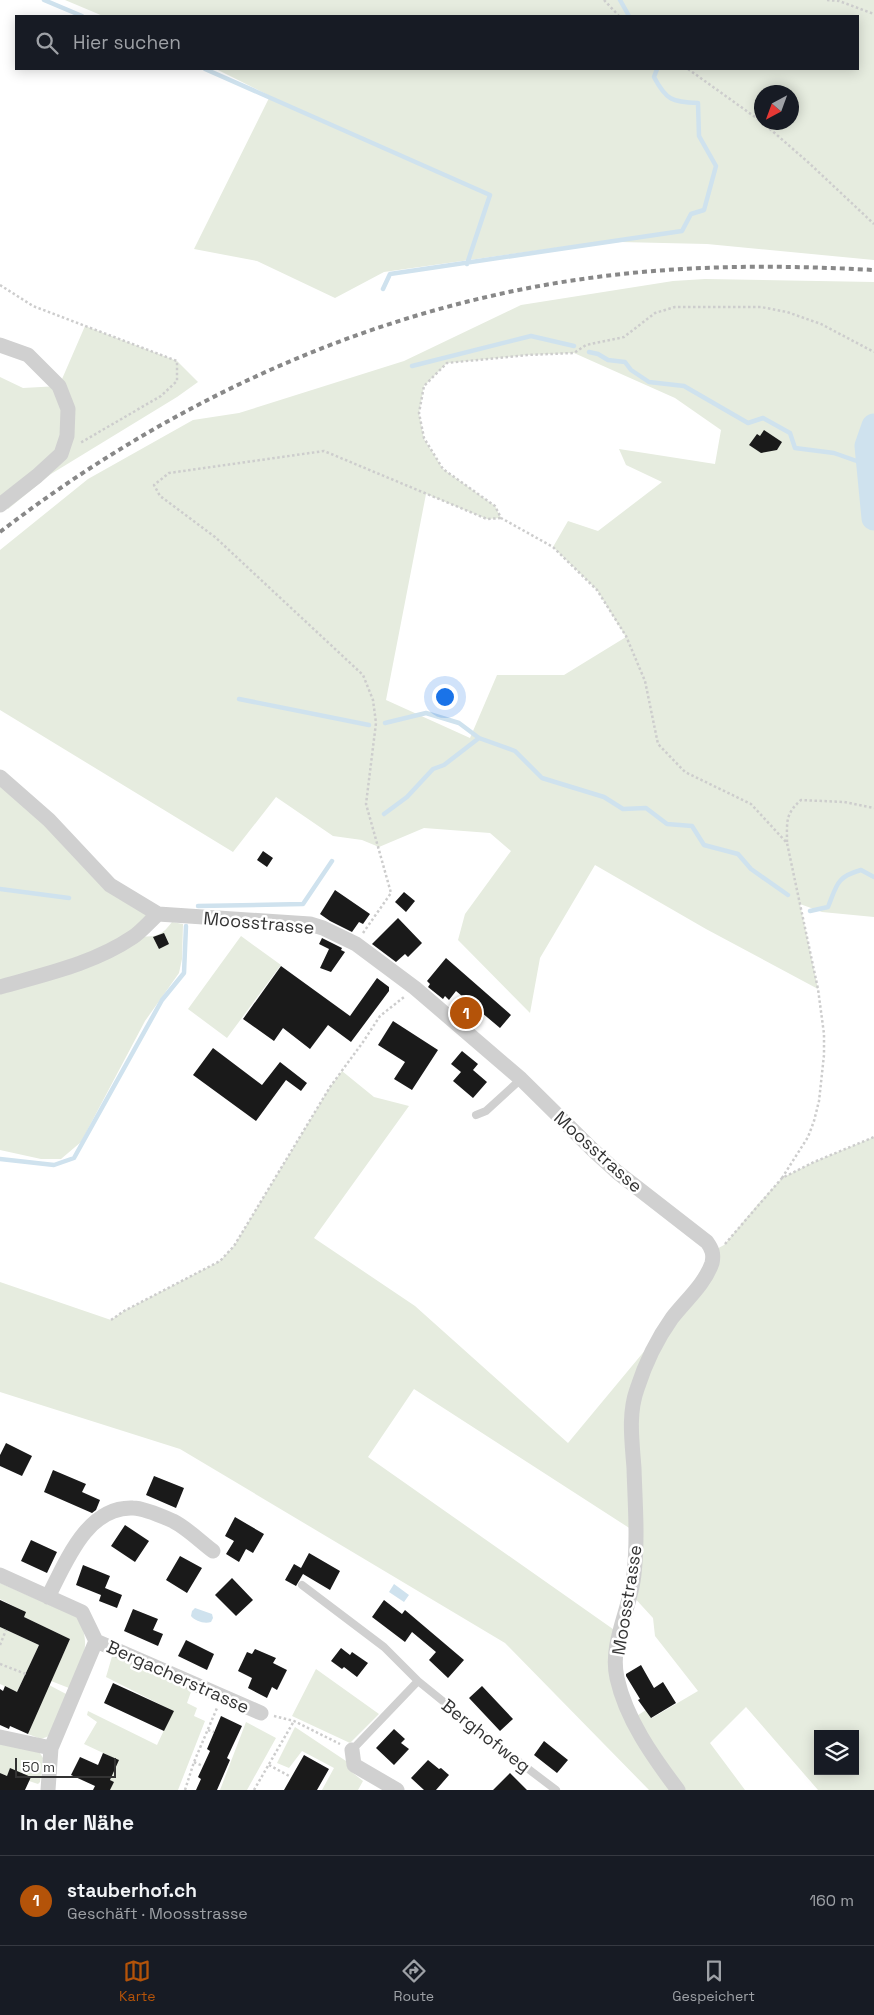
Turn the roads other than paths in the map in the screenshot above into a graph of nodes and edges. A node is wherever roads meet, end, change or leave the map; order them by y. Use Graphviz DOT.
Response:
graph roads {
  1 [pos="0,345"];
  2 [pos="0,505"];
  3 [pos="0,776"];
  4 [pos="158,914"];
  5 [pos="0,987"];
  6 [pos="521,1079"];
  7 [pos="476,1115"];
  8 [pos="213,1551"];
  9 [pos="0,1575"];
  10 [pos="302,1584"];
  11 [pos="48,1597"];
  12 [pos="96,1641"];
  13 [pos="418,1680"];
  14 [pos="261,1713"];
  15 [pos="0,1737"];
  16 [pos="51,1748"];
  17 [pos="352,1750"];
  18 [pos="48,1790"];
  19 [pos="397,1790"];
  20 [pos="556,1790"];
  21 [pos="678,1790"];
  1 -- 2 [label="street"];
  3 -- 4 [label="street, Moosstrasse"];
  4 -- 5 [label="street"];
  4 -- 6 [label="street, Moosstrasse"];
  6 -- 7 [label="lane"];
  6 -- 21 [label="street, Moosstrasse"];
  8 -- 11 [label="street"];
  9 -- 11 [label="street, Bergacherstrasse"];
  10 -- 13 [label="lane, Berghofweg"];
  11 -- 12 [label="street, Bergacherstrasse"];
  12 -- 14 [label="street, Bergacherstrasse"];
  12 -- 16 [label="street, Bergacherstrasse"];
  13 -- 17 [label="lane"];
  13 -- 20 [label="lane, Berghofweg"];
  15 -- 16 [label="street"];
  16 -- 18 [label="street, Bergacherstrasse"];
  17 -- 19 [label="street"];
}
